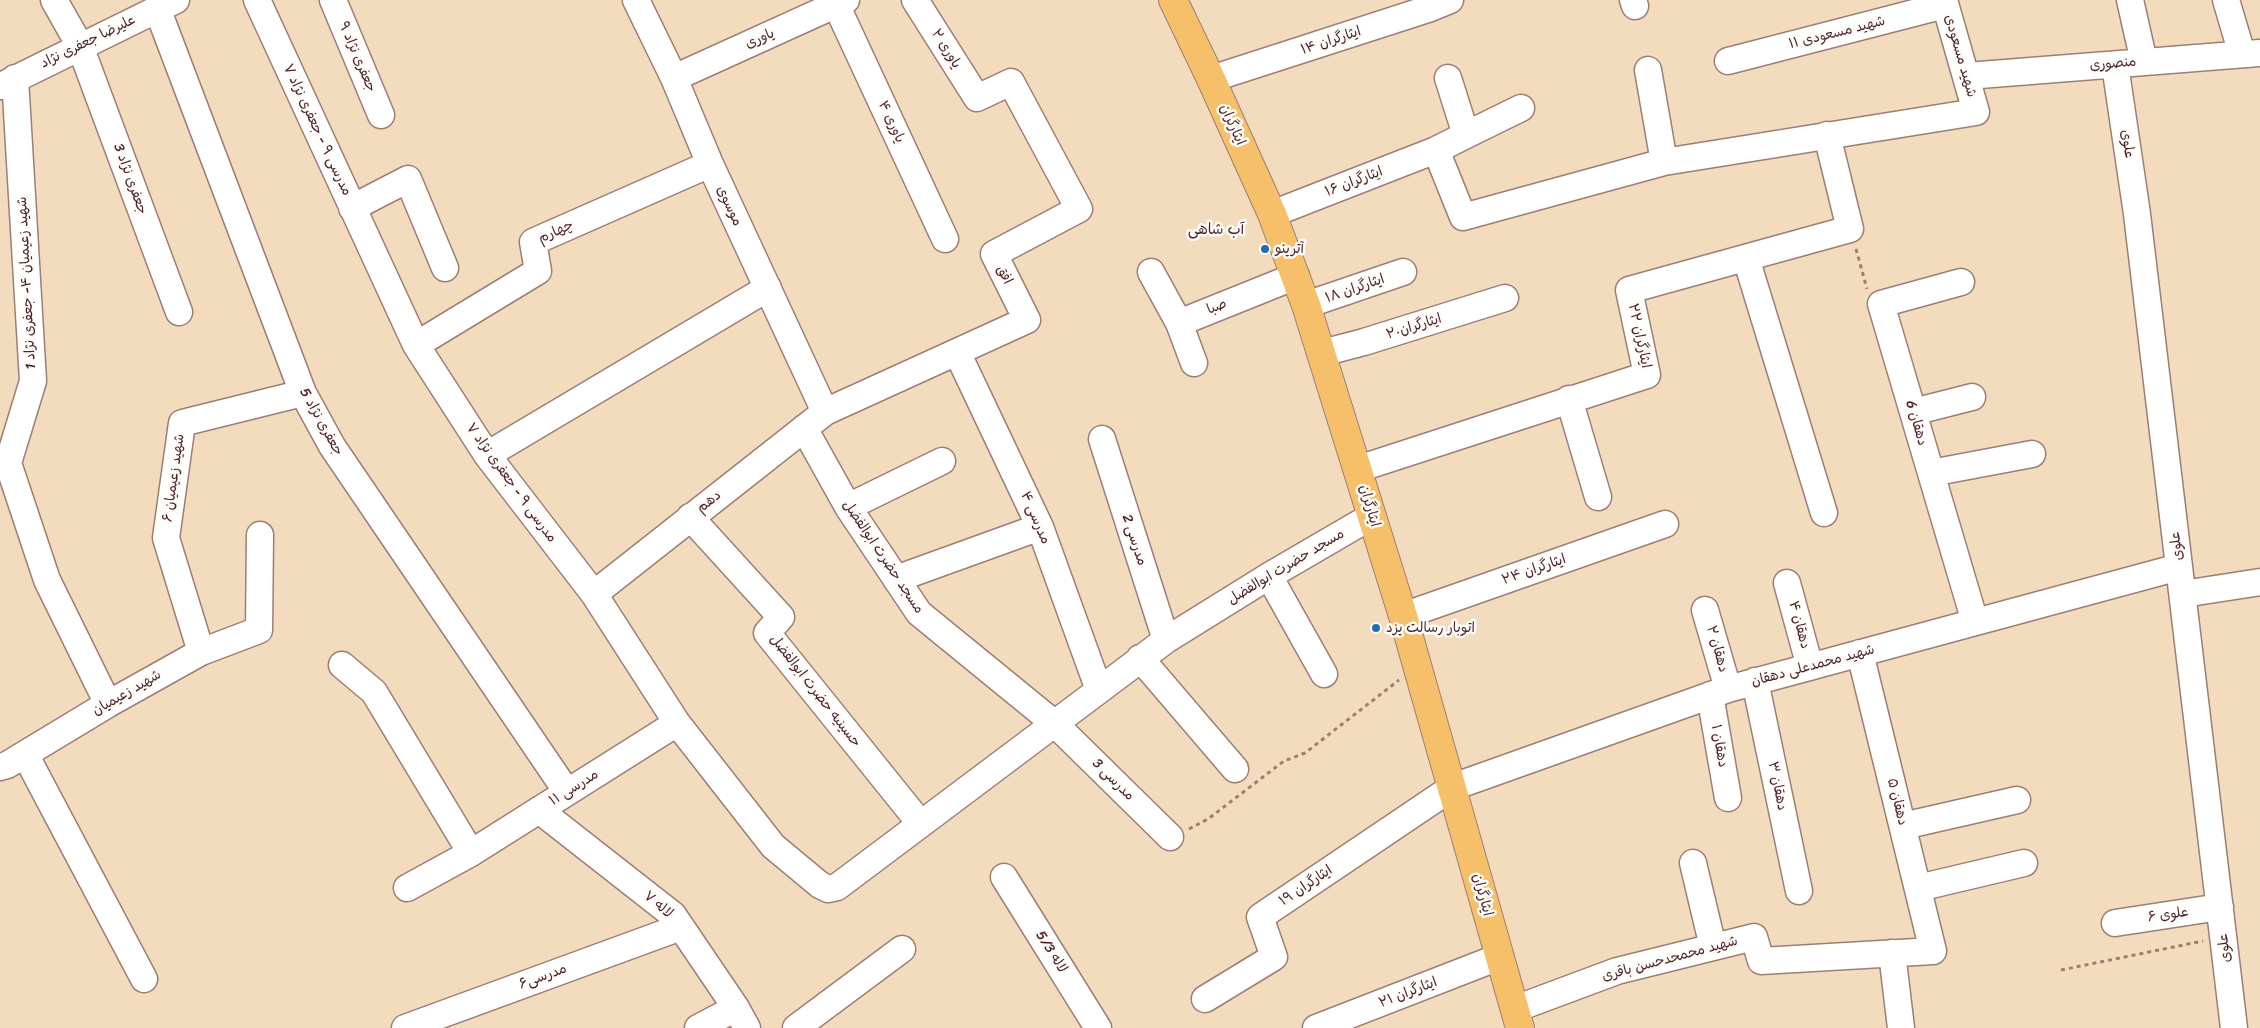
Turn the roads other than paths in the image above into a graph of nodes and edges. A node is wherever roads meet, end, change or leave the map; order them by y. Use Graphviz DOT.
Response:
graph roads {
  1 [pos="54,0"];
  2 [pos="257,0"];
  3 [pos="333,0"];
  4 [pos="636,0"];
  5 [pos="915,0"];
  6 [pos="1172,0"];
  7 [pos="1450,0"];
  8 [pos="2130,0"];
  9 [pos="2226,0"];
  10 [pos="169,2"];
  11 [pos="839,2"];
  12 [pos="1945,3"];
  13 [pos="80,46"];
  14 [pos="2251,53"];
  15 [pos="1728,61"];
  16 [pos="2144,62"];
  17 [pos="2115,64"];
  18 [pos="1648,70"];
  19 [pos="1967,76"];
  20 [pos="674,78"];
  21 [pos="1448,78"];
  22 [pos="1211,79"];
  23 [pos="8,82"];
  24 [pos="977,98"];
  25 [pos="1522,108"];
  26 [pos="381,115"];
  27 [pos="1466,135"];
  28 [pos="1827,135"];
  29 [pos="1436,150"];
  30 [pos="1664,162"];
  31 [pos="710,164"];
  32 [pos="352,208"];
  33 [pos="1272,214"];
  34 [pos="945,239"];
  35 [pos="1746,258"];
  36 [pos="445,268"];
  37 [pos="1151,272"];
  38 [pos="1403,272"];
  39 [pos="1296,276"];
  40 [pos="1961,282"];
  41 [pos="768,288"];
  42 [pos="1505,298"];
  43 [pos="1306,305"];
  44 [pos="179,312"];
  45 [pos="1179,323"];
  46 [pos="416,345"];
  47 [pos="957,352"];
  48 [pos="1322,352"];
  49 [pos="1194,363"];
  50 [pos="303,393"];
  51 [pos="1972,397"];
  52 [pos="1569,399"];
  53 [pos="825,412"];
  54 [pos="1913,412"];
  55 [pos="804,428"];
  56 [pos="1102,439"];
  57 [pos="2032,454"];
  58 [pos="486,456"];
  59 [pos="942,461"];
  60 [pos="1358,469"];
  61 [pos="1931,473"];
  62 [pos="1598,496"];
  63 [pos="848,507"];
  64 [pos="1824,513"];
  65 [pos="1372,516"];
  66 [pos="690,517"];
  67 [pos="1665,524"];
  68 [pos="1040,526"];
  69 [pos="260,536"];
  70 [pos="2180,567"];
  71 [pos="1269,576"];
  72 [pos="896,579"];
  73 [pos="2260,582"];
  74 [pos="1787,583"];
  75 [pos="594,594"];
  76 [pos="2183,594"];
  77 [pos="1705,610"];
  78 [pos="1403,616"];
  79 [pos="1974,622"];
  80 [pos="1166,640"];
  81 [pos="201,652"];
  82 [pos="1860,653"];
  83 [pos="1140,658"];
  84 [pos="342,665"];
  85 [pos="1810,667"];
  86 [pos="1324,674"];
  87 [pos="1755,681"];
  88 [pos="1098,690"];
  89 [pos="1719,692"];
  90 [pos="108,704"];
  91 [pos="677,723"];
  92 [pos="1055,724"];
  93 [pos="8,759"];
  94 [pos="1235,769"];
  95 [pos="1453,787"];
  96 [pos="568,792"];
  97 [pos="1728,798"];
  98 [pos="2017,800"];
  99 [pos="539,810"];
  100 [pos="920,823"];
  101 [pos="1903,826"];
  102 [pos="1170,837"];
  103 [pos="471,853"];
  104 [pos="1693,863"];
  105 [pos="2024,863"];
  106 [pos="1004,876"];
  107 [pos="407,888"];
  108 [pos="1918,888"];
  109 [pos="828,889"];
  110 [pos="1799,891"];
  111 [pos="2220,907"];
  112 [pos="2115,923"];
  113 [pos="681,927"];
  114 [pos="1713,947"];
  115 [pos="902,949"];
  116 [pos="1933,951"];
  117 [pos="1892,953"];
  118 [pos="1499,957"];
  119 [pos="144,979"];
  120 [pos="1205,999"];
  121 [pos="741,1018"];
  122 [pos="1518,1018"];
  123 [pos="406,1028"];
  124 [pos="698,1028"];
  125 [pos="796,1028"];
  126 [pos="1098,1028"];
  127 [pos="1316,1028"];
  128 [pos="1901,1028"];
  129 [pos="2234,1028"];
  1 -- 13 [label="street, جعفری نژاد 3"];
  2 -- 32 [label="street, مدرسی ۹ - جعفری نژاد ۷"];
  3 -- 26 [label="street, جعفری نژاد ۹"];
  4 -- 20 [label="street, موسوی"];
  5 -- 24 [label="street, یاوری ۲"];
  6 -- 22 [label="main road, ایثارگران"];
  7 -- 22 [label="street, ایثارگران ۱۴"];
  8 -- 16 [label="street"];
  9 -- 14 [label="street"];
  10 -- 13 [label="street, علیرضا جعفری نژاد"];
  10 -- 50 [label="street, جعفری نژاد 5"];
  11 -- 20 [label="street, یاوری"];
  11 -- 34 [label="street, یاوری ۴"];
  12 -- 15 [label="street, شهید مسعودی ۱۱"];
  12 -- 19 [label="street, شهید مسعودی"];
  13 -- 23 [label="street, علیرضا جعفری نژاد"];
  13 -- 44 [label="street, جعفری نژاد 3"];
  14 -- 16 [label="street, منصوری"];
  16 -- 17 [label="street, منصوری"];
  17 -- 19 [label="street, منصوری"];
  17 -- 70 [label="street, علوی"];
  18 -- 30 [label="street"];
  19 -- 28 [label="street, شهید مسعودی"];
  20 -- 31 [label="street, موسوی"];
  21 -- 27 [label="street"];
  22 -- 33 [label="main road, ایثارگران"];
  23 -- 90 [label="street, شهید زعیمیان ۴- جعفری نژاد 1"];
  24 -- 47 [label="street, افق"];
  25 -- 27 [label="street, ایثارگران ۱۶"];
  27 -- 29 [label="street, ایثارگران ۱۶"];
  28 -- 30 [label="street"];
  28 -- 35 [label="street, ایثارگران ۲۲"];
  29 -- 30 [label="street"];
  29 -- 33 [label="street, ایثارگران ۱۶"];
  31 -- 41 [label="street, موسوی"];
  31 -- 46 [label="street, چهارم"];
  32 -- 36 [label="street"];
  32 -- 46 [label="street, مدرسی ۹ - جعفری نژاد ۷"];
  33 -- 39 [label="main road, ایثارگران"];
  35 -- 52 [label="street, ایثارگران ۲۲"];
  35 -- 64 [label="street"];
  37 -- 45 [label="street"];
  38 -- 43 [label="street, ایثارگران ۱۸"];
  39 -- 43 [label="main road, ایثارگران"];
  39 -- 45 [label="street, صبا"];
  40 -- 54 [label="street, دهقان 6"];
  41 -- 53 [label="street, موسوی"];
  41 -- 58 [label="street"];
  42 -- 48 [label="street, ۲۰ایثارگران"];
  43 -- 48 [label="main road, ایثارگران"];
  45 -- 49 [label="street"];
  46 -- 58 [label="street, مدرسی ۹ - جعفری نژاد ۷"];
  47 -- 53 [label="street, افق"];
  47 -- 68 [label="street, مدرسی ۴"];
  48 -- 60 [label="main road, ایثارگران"];
  50 -- 81 [label="street, شهید زعیمیان ۶"];
  50 -- 96 [label="street, جعفری نژاد 5"];
  51 -- 54 [label="street"];
  52 -- 60 [label="street, ایثارگران ۲۲"];
  52 -- 62 [label="street"];
  53 -- 55 [label="street, دهم"];
  54 -- 61 [label="street, دهقان 6"];
  55 -- 63 [label="street, مسجد حضرت ابوالفضل"];
  55 -- 66 [label="street, دهم"];
  56 -- 80 [label="street, مدرسی 2"];
  57 -- 61 [label="street"];
  58 -- 75 [label="street, مدرسی ۹ - جعفری نژاد ۷"];
  59 -- 63 [label="street"];
  60 -- 65 [label="main road, ایثارگران"];
  61 -- 79 [label="street, دهقان 6"];
  63 -- 72 [label="street, مسجد حضرت ابوالفضل"];
  65 -- 71 [label="street, مسجد حضرت ابوالفضل"];
  65 -- 78 [label="main road, ایثارگران"];
  66 -- 75 [label="street, دهم"];
  66 -- 100 [label="street, حسینیه حضرت ابوالفضل"];
  67 -- 78 [label="street, ایثارگران ۲۴"];
  68 -- 72 [label="street"];
  68 -- 88 [label="street, مدرسی ۴"];
  69 -- 81 [label="street, شهید زعیمیان"];
  70 -- 76 [label="street, علوی"];
  70 -- 79 [label="street, شهید محمدعلی دهقان"];
  71 -- 80 [label="street, مسجد حضرت ابوالفضل"];
  71 -- 86 [label="street"];
  72 -- 92 [label="street, مسجد حضرت ابوالفضل"];
  73 -- 76 [label="street"];
  74 -- 85 [label="street, دهقان ۴"];
  75 -- 91 [label="street, مدرسی ۹ - جعفری نژاد ۷"];
  76 -- 111 [label="street, علوی"];
  77 -- 89 [label="street, دهقان ۲"];
  78 -- 95 [label="main road, ایثارگران"];
  79 -- 82 [label="street, شهید محمدعلی دهقان"];
  80 -- 83 [label="street, مسجد حضرت ابوالفضل"];
  81 -- 90 [label="street, شهید زعیمیان"];
  82 -- 85 [label="street, شهید محمدعلی دهقان"];
  82 -- 101 [label="street, دهقان ۵"];
  83 -- 88 [label="street, مسجد حضرت ابوالفضل"];
  83 -- 94 [label="street"];
  84 -- 103 [label="street"];
  85 -- 87 [label="street, شهید محمدعلی دهقان"];
  87 -- 89 [label="street, شهید محمدعلی دهقان"];
  87 -- 110 [label="street, دهقان ۳"];
  88 -- 92 [label="street, مسجد حضرت ابوالفضل"];
  89 -- 95 [label="street, شهید محمدعلی دهقان"];
  89 -- 97 [label="street, دهقان ۱"];
  90 -- 93 [label="street, شهید زعیمیان"];
  91 -- 96 [label="street, مدرسی ۱۱"];
  91 -- 109 [label="street, مدرسی ۹ - جعفری نژاد ۷"];
  92 -- 100 [label="street, مسجد حضرت ابوالفضل"];
  92 -- 102 [label="street, مدرسی 3"];
  93 -- 119 [label="street"];
  95 -- 118 [label="main road, ایثارگران"];
  95 -- 120 [label="street, ایثارگران ۱‍۹"];
  96 -- 99 [label="street, مدرسی ۱۱"];
  98 -- 101 [label="street"];
  99 -- 103 [label="street, مدرسی ۱۱"];
  99 -- 113 [label="street, لاله ۷"];
  100 -- 109 [label="street, مسجد حضرت ابوالفضل"];
  101 -- 108 [label="street, دهقان ۵"];
  103 -- 107 [label="street, مدرسی ۱۱"];
  104 -- 114 [label="street"];
  105 -- 108 [label="street"];
  106 -- 126 [label="street, لاله 5/3"];
  108 -- 116 [label="street, دهقان ۵"];
  111 -- 112 [label="street, علوی ۶"];
  111 -- 129 [label="street, علوی"];
  113 -- 121 [label="street, لاله ۷"];
  113 -- 123 [label="street, مدرسی۶"];
  114 -- 117 [label="street, شهید محمحدحسن باقری"];
  114 -- 122 [label="street, شهید محمحدحسن باقری"];
  115 -- 125 [label="street"];
  116 -- 117 [label="street, شهید محمحدحسن باقری"];
  117 -- 128 [label="street"];
  118 -- 122 [label="main road, ایثارگران"];
  118 -- 127 [label="street, ایثارگران ۲۱"];
  121 -- 124 [label="street"];
}
